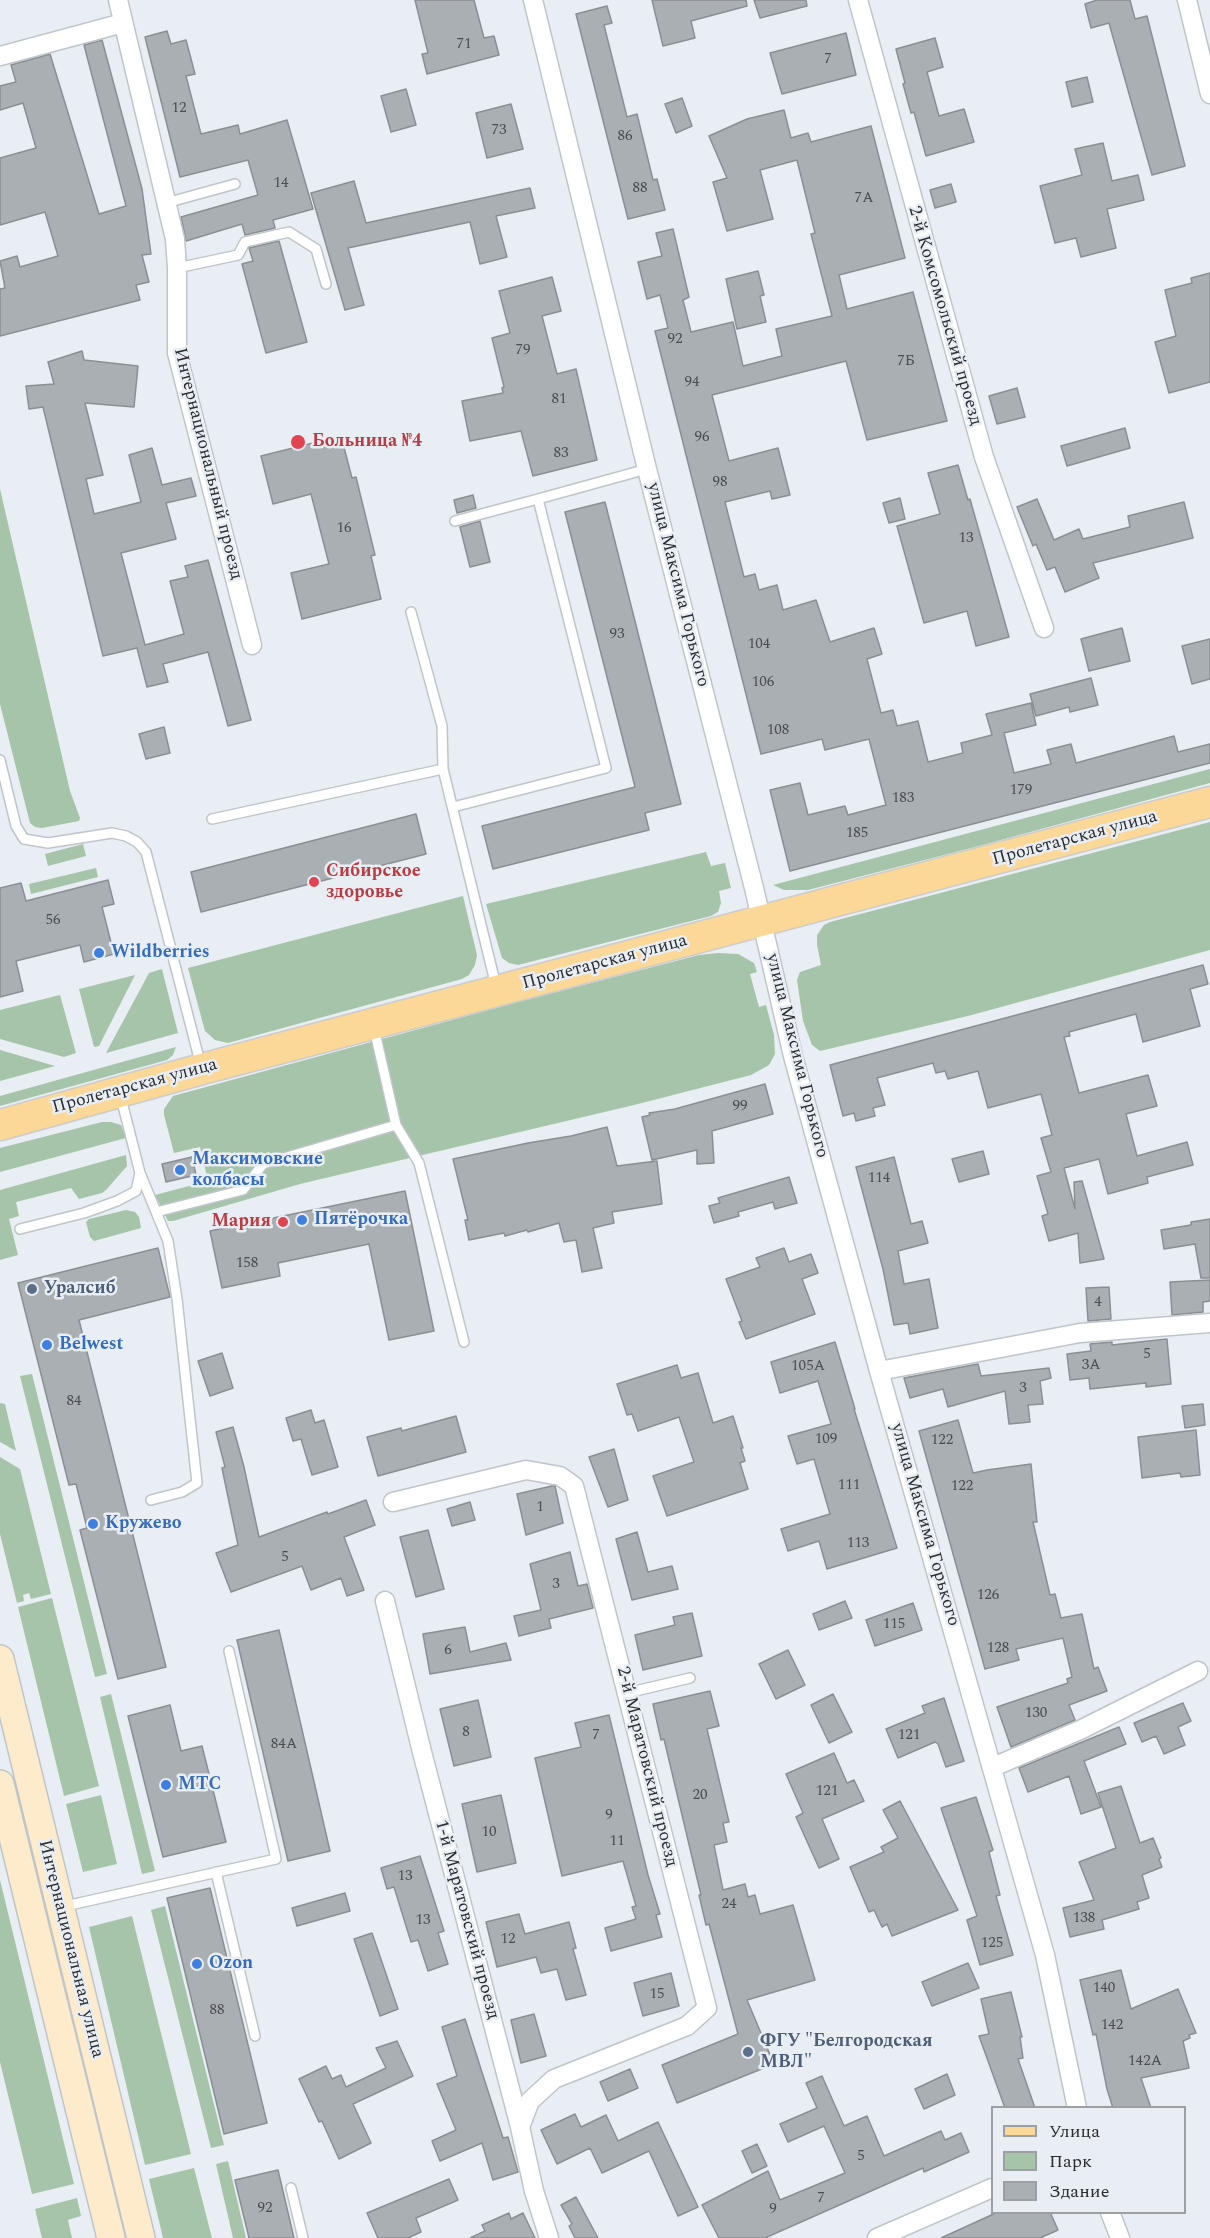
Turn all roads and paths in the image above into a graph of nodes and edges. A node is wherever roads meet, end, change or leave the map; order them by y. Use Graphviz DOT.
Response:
graph roads {
  1 [pos="118,0"];
  2 [pos="533,0"];
  3 [pos="858,0"];
  4 [pos="1187,0"];
  5 [pos="123,23"];
  6 [pos="0,56"];
  7 [pos="1210,94"];
  8 [pos="235,184"];
  9 [pos="166,203"];
  10 [pos="177,268"];
  11 [pos="327,284"];
  12 [pos="647,469"];
  13 [pos="538,499"];
  14 [pos="454,521"];
  15 [pos="411,612"];
  16 [pos="1044,628"];
  17 [pos="252,645"];
  18 [pos="0,760"];
  19 [pos="444,769"];
  20 [pos="1210,802"];
  21 [pos="453,807"];
  22 [pos="212,819"];
  23 [pos="762,922"];
  24 [pos="497,991"];
  25 [pos="373,1024"];
  26 [pos="202,1069"];
  27 [pos="119,1091"];
  28 [pos="0,1125"];
  29 [pos="396,1125"];
  30 [pos="140,1173"];
  31 [pos="156,1212"];
  32 [pos="20,1229"];
  33 [pos="1210,1323"];
  34 [pos="464,1342"];
  35 [pos="879,1371"];
  36 [pos="151,1500"];
  37 [pos="393,1503"];
  38 [pos="385,1601"];
  39 [pos="229,1651"];
  40 [pos="0,1659"];
  41 [pos="1198,1671"];
  42 [pos="690,1678"];
  43 [pos="627,1692"];
  44 [pos="993,1767"];
  45 [pos="0,1784"];
  46 [pos="216,1872"];
  47 [pos="59,1907"];
  48 [pos="255,2036"];
  49 [pos="1077,2106"];
  50 [pos="520,2127"];
  51 [pos="291,2188"];
  52 [pos="991,2189"];
  53 [pos="1111,2214"];
  54 [pos="111,2238"];
  55 [pos="141,2238"];
  56 [pos="303,2238"];
  57 [pos="549,2238"];
  58 [pos="877,2238"];
  59 [pos="1120,2238"];
  1 -- 5 [label="street, Интернациональный проезд"];
  2 -- 12 [label="street, улица Максима Горького"];
  3 -- 16 [label="street, 2-й Комсомольский проезд"];
  4 -- 7 [label="street"];
  5 -- 6 [label="street"];
  5 -- 9 [label="street, Интернациональный проезд"];
  8 -- 9 [label="lane"];
  9 -- 10 [label="street, Интернациональный проезд"];
  10 -- 11 [label="lane"];
  10 -- 17 [label="street, Интернациональный проезд"];
  12 -- 13 [label="lane"];
  12 -- 23 [label="street, улица Максима Горького"];
  13 -- 14 [label="lane"];
  13 -- 21 [label="lane"];
  15 -- 19 [label="lane"];
  18 -- 26 [label="lane"];
  19 -- 21 [label="lane"];
  19 -- 22 [label="lane"];
  20 -- 23 [label="main road, Пролетарская улица"];
  21 -- 24 [label="lane"];
  23 -- 24 [label="main road, Пролетарская улица"];
  23 -- 35 [label="street, улица Максима Горького"];
  24 -- 25 [label="main road, Пролетарская улица"];
  25 -- 26 [label="main road, Пролетарская улица"];
  25 -- 29 [label="lane"];
  26 -- 27 [label="main road, Пролетарская улица"];
  27 -- 28 [label="main road, Пролетарская улица"];
  27 -- 30 [label="lane"];
  29 -- 31 [label="lane"];
  29 -- 34 [label="lane"];
  30 -- 31 [label="lane"];
  30 -- 32 [label="lane"];
  31 -- 36 [label="lane"];
  33 -- 35 [label="street"];
  35 -- 44 [label="street, улица Максима Горького"];
  37 -- 43 [label="street, 2-й Маратовский проезд"];
  38 -- 50 [label="street, 1-й Маратовский проезд"];
  39 -- 46 [label="lane"];
  40 -- 47 [label="main road, Интернациональная улица"];
  41 -- 44 [label="street"];
  42 -- 43 [label="lane"];
  43 -- 50 [label="street, 2-й Маратовский проезд"];
  44 -- 49 [label="street, улица Максима Горького"];
  45 -- 54 [label="main road, Интернациональная улица"];
  46 -- 47 [label="lane"];
  46 -- 48 [label="lane"];
  47 -- 55 [label="main road, Интернациональная улица"];
  50 -- 57 [label="street, 1-й Маратовский проезд"];
  51 -- 56 [label="lane"];
  52 -- 58 [label="street"];
  53 -- 59 [label="street"];
}
